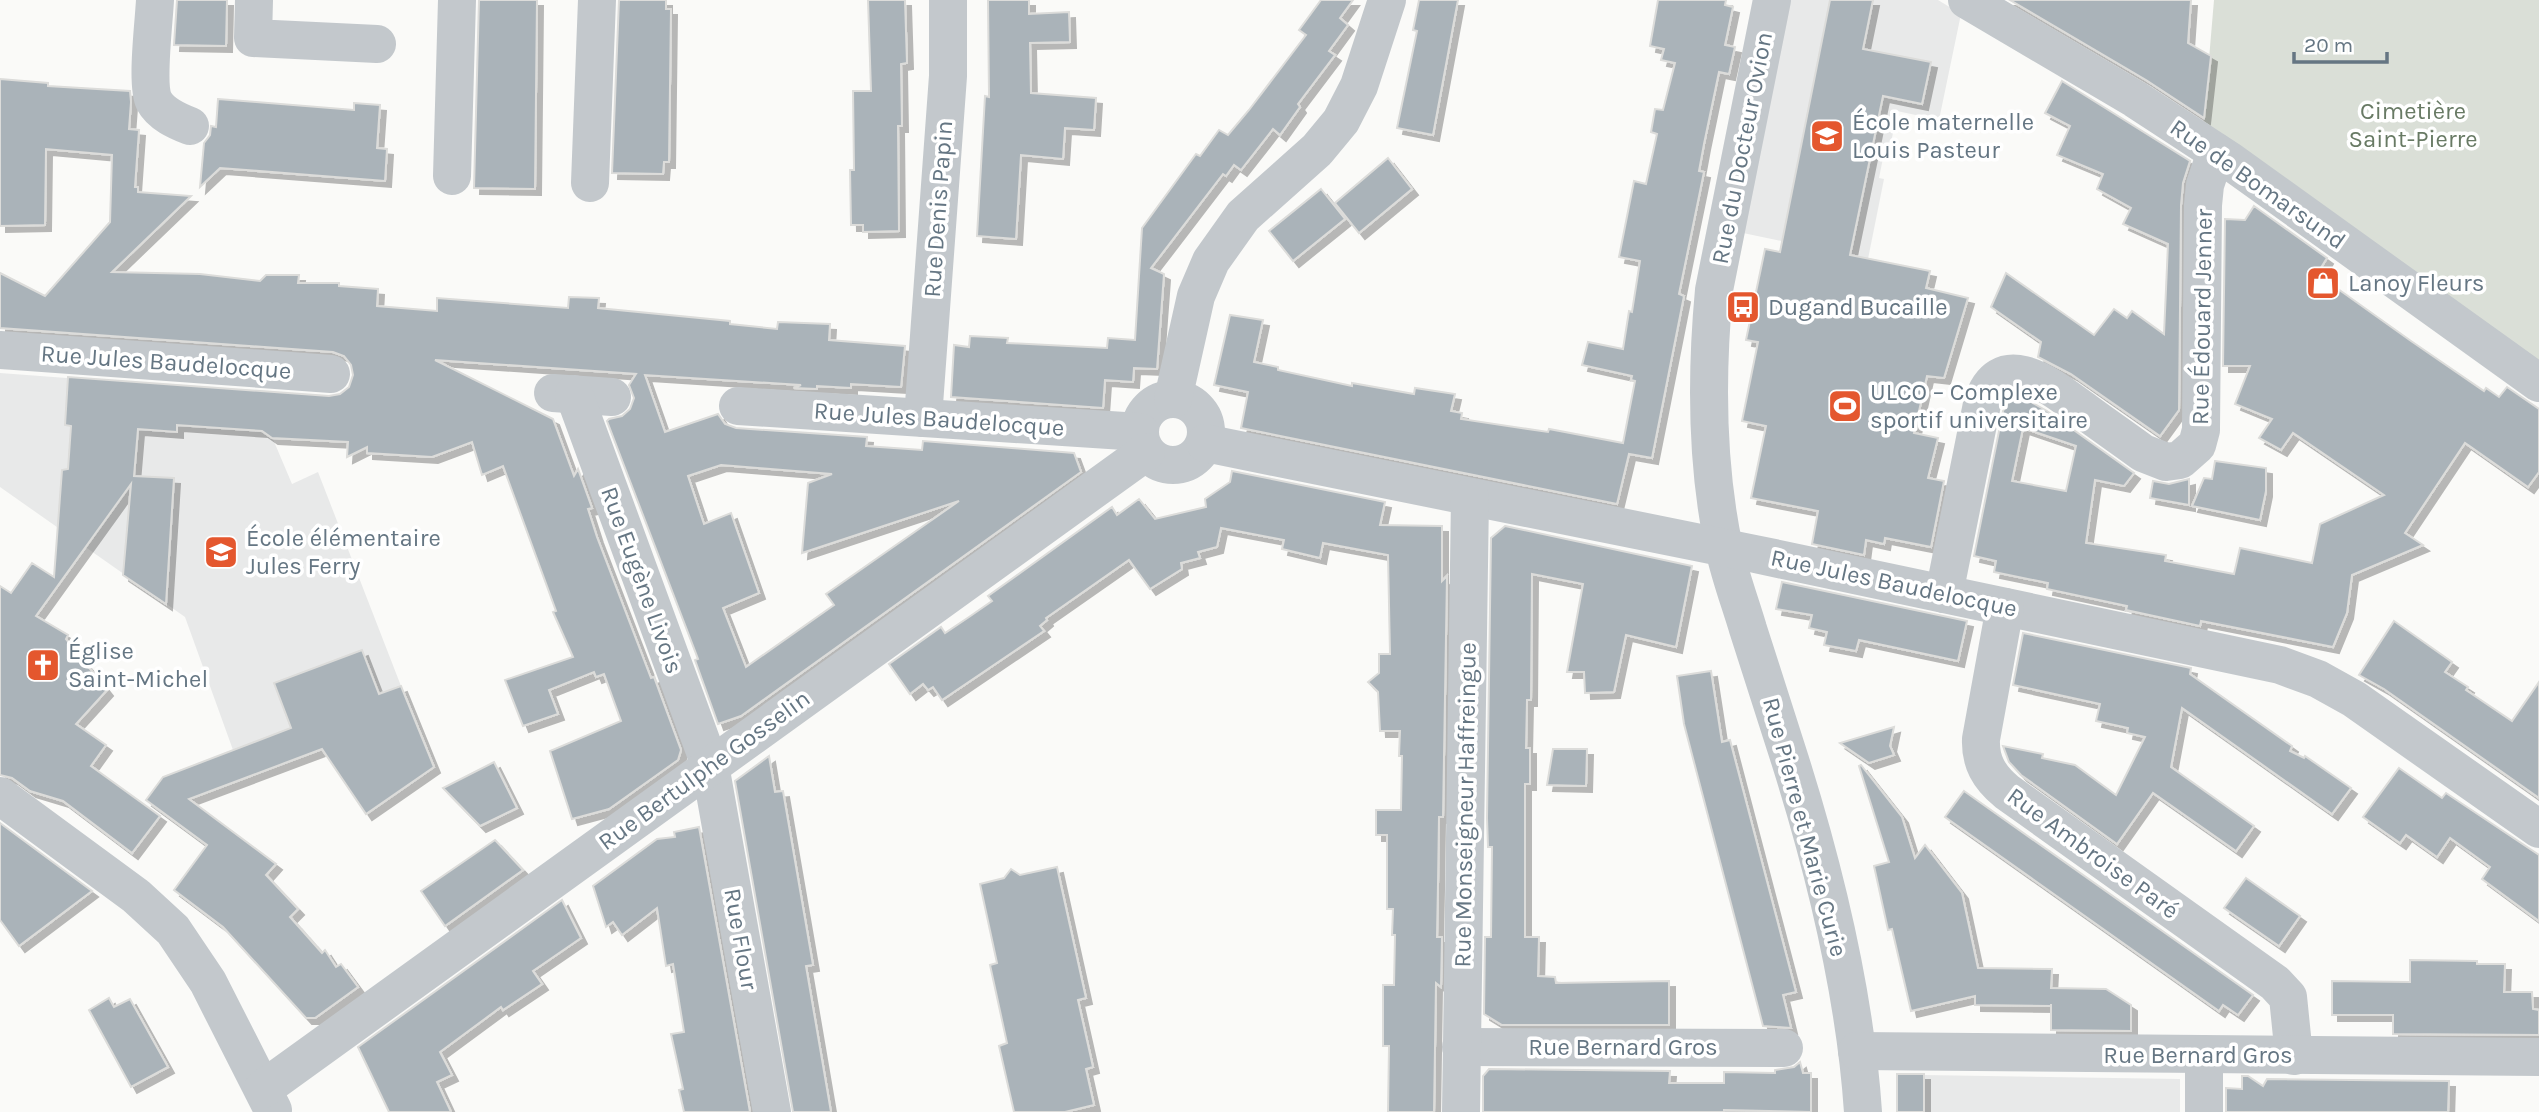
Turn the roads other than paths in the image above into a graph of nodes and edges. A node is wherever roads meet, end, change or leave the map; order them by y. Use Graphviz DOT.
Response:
graph roads {
  1 [pos="155,0"];
  2 [pos="254,0"];
  3 [pos="457,0"];
  4 [pos="597,0"];
  5 [pos="948,0"];
  6 [pos="1387,0"];
  7 [pos="1772,0"];
  8 [pos="1967,0"];
  9 [pos="377,44"];
  10 [pos="190,126"];
  11 [pos="2216,152"];
  12 [pos="452,176"];
  13 [pos="590,183"];
  14 [pos="0,350"];
  15 [pos="331,374"];
  16 [pos="2539,383"];
  17 [pos="612,397"];
  18 [pos="1173,399"];
  19 [pos="738,405"];
  20 [pos="923,418"];
  21 [pos="1143,442"];
  22 [pos="1205,443"];
  23 [pos="1470,497"];
  24 [pos="1724,548"];
  25 [pos="1944,594"];
  26 [pos="2005,607"];
  27 [pos="710,765"];
  28 [pos="0,796"];
  29 [pos="2539,829"];
  30 [pos="1461,1046"];
  31 [pos="1784,1048"];
  32 [pos="1857,1051"];
  33 [pos="2204,1055"];
  34 [pos="2294,1056"];
  35 [pos="2539,1057"];
  36 [pos="269,1100"];
  37 [pos="772,1112"];
  38 [pos="1461,1112"];
  39 [pos="1863,1112"];
  40 [pos="2204,1112"];
  1 -- 10 [label="street"];
  2 -- 9 [label="street"];
  3 -- 12 [label="street"];
  4 -- 13 [label="street"];
  5 -- 20 [label="street, Rue Denis Papin"];
  6 -- 18 [label="street"];
  7 -- 24 [label="street, Rue du Docteur Ovion"];
  8 -- 11 [label="street, Rue de Bomarsund"];
  11 -- 16 [label="street, Rue de Bomarsund"];
  11 -- 25 [label="street, Rue Édouard Jenner"];
  14 -- 15 [label="street, Rue Jules Baudelocque"];
  17 -- 27 [label="street, Rue Eugène Livois"];
  18 -- 21 [label="street"];
  18 -- 22 [label="street"];
  19 -- 20 [label="street, Rue Jules Baudelocque"];
  20 -- 21 [label="street, Rue Jules Baudelocque"];
  21 -- 22 [label="street"];
  21 -- 27 [label="street, Rue Bertulphe Gosselin"];
  22 -- 23 [label="street, Rue Jules Baudelocque"];
  23 -- 24 [label="street, Rue Jules Baudelocque"];
  23 -- 30 [label="street, Rue Monseigneur Haffreingue"];
  24 -- 25 [label="street, Rue Jules Baudelocque"];
  24 -- 32 [label="street, Rue Pierre et Marie Curie"];
  25 -- 26 [label="street, Rue Jules Baudelocque"];
  26 -- 29 [label="street, Rue Jules Baudelocque"];
  26 -- 34 [label="street, Rue Ambroise Paré"];
  27 -- 36 [label="street, Rue Bertulphe Gosselin"];
  27 -- 37 [label="street, Rue Flour"];
  28 -- 36 [label="street"];
  30 -- 31 [label="street, Rue Bernard Gros"];
  30 -- 38 [label="street, Rue Monseigneur Haffreingue"];
  32 -- 33 [label="street, Rue Bernard Gros"];
  32 -- 39 [label="street, Rue Pierre et Marie Curie"];
  33 -- 34 [label="street, Rue Bernard Gros"];
  33 -- 40 [label="street"];
  34 -- 35 [label="street, Rue Bernard Gros"];
}
